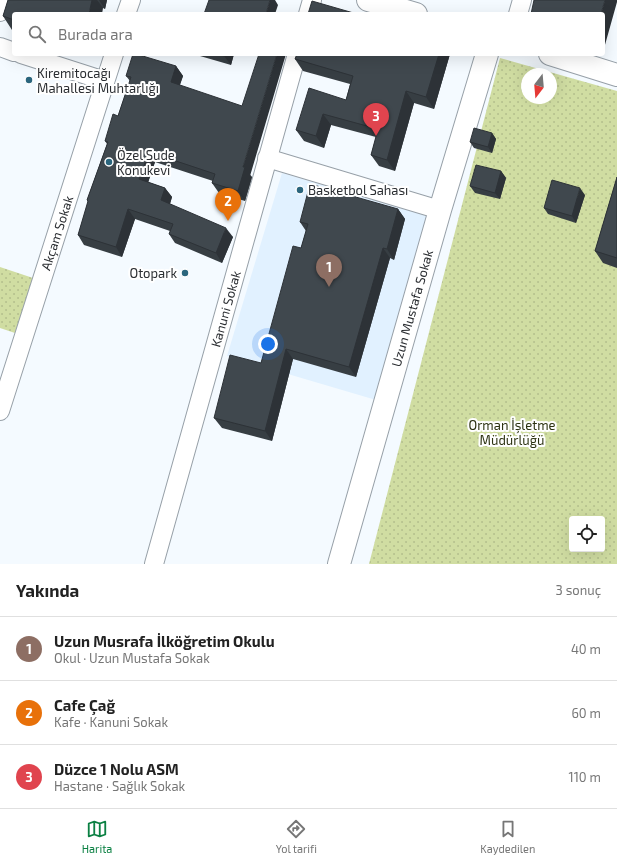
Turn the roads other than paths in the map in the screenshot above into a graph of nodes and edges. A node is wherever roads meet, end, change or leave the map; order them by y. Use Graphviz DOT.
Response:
graph roads {
  1 [pos="4,0"];
  2 [pos="131,0"];
  3 [pos="312,0"];
  4 [pos="368,0"];
  5 [pos="522,0"];
  6 [pos="0,12"];
  7 [pos="127,12"];
  8 [pos="309,12"];
  9 [pos="409,12"];
  10 [pos="519,12"];
  11 [pos="0,47"];
  12 [pos="12,51"];
  13 [pos="27,56"];
  14 [pos="113,56"];
  15 [pos="296,56"];
  16 [pos="486,56"];
  17 [pos="556,56"];
  18 [pos="617,75"];
  19 [pos="105,81"];
  20 [pos="267,158"];
  21 [pos="440,210"];
  22 [pos="0,412"];
  23 [pos="154,564"];
  24 [pos="339,564"];
  1 -- 6 [label="street"];
  2 -- 7 [label="street"];
  3 -- 8 [label="street"];
  4 -- 9 [label="street"];
  5 -- 10 [label="street"];
  11 -- 12 [label="street"];
  13 -- 19 [label="street"];
  14 -- 19 [label="street, Akçam Sokak"];
  15 -- 20 [label="street, Kanuni Sokak"];
  16 -- 21 [label="street, Uzun Mustafa Sokak"];
  17 -- 18 [label="street"];
  19 -- 22 [label="street, Akçam Sokak"];
  20 -- 21 [label="street"];
  20 -- 23 [label="street, Kanuni Sokak"];
  21 -- 24 [label="street, Uzun Mustafa Sokak"];
}
